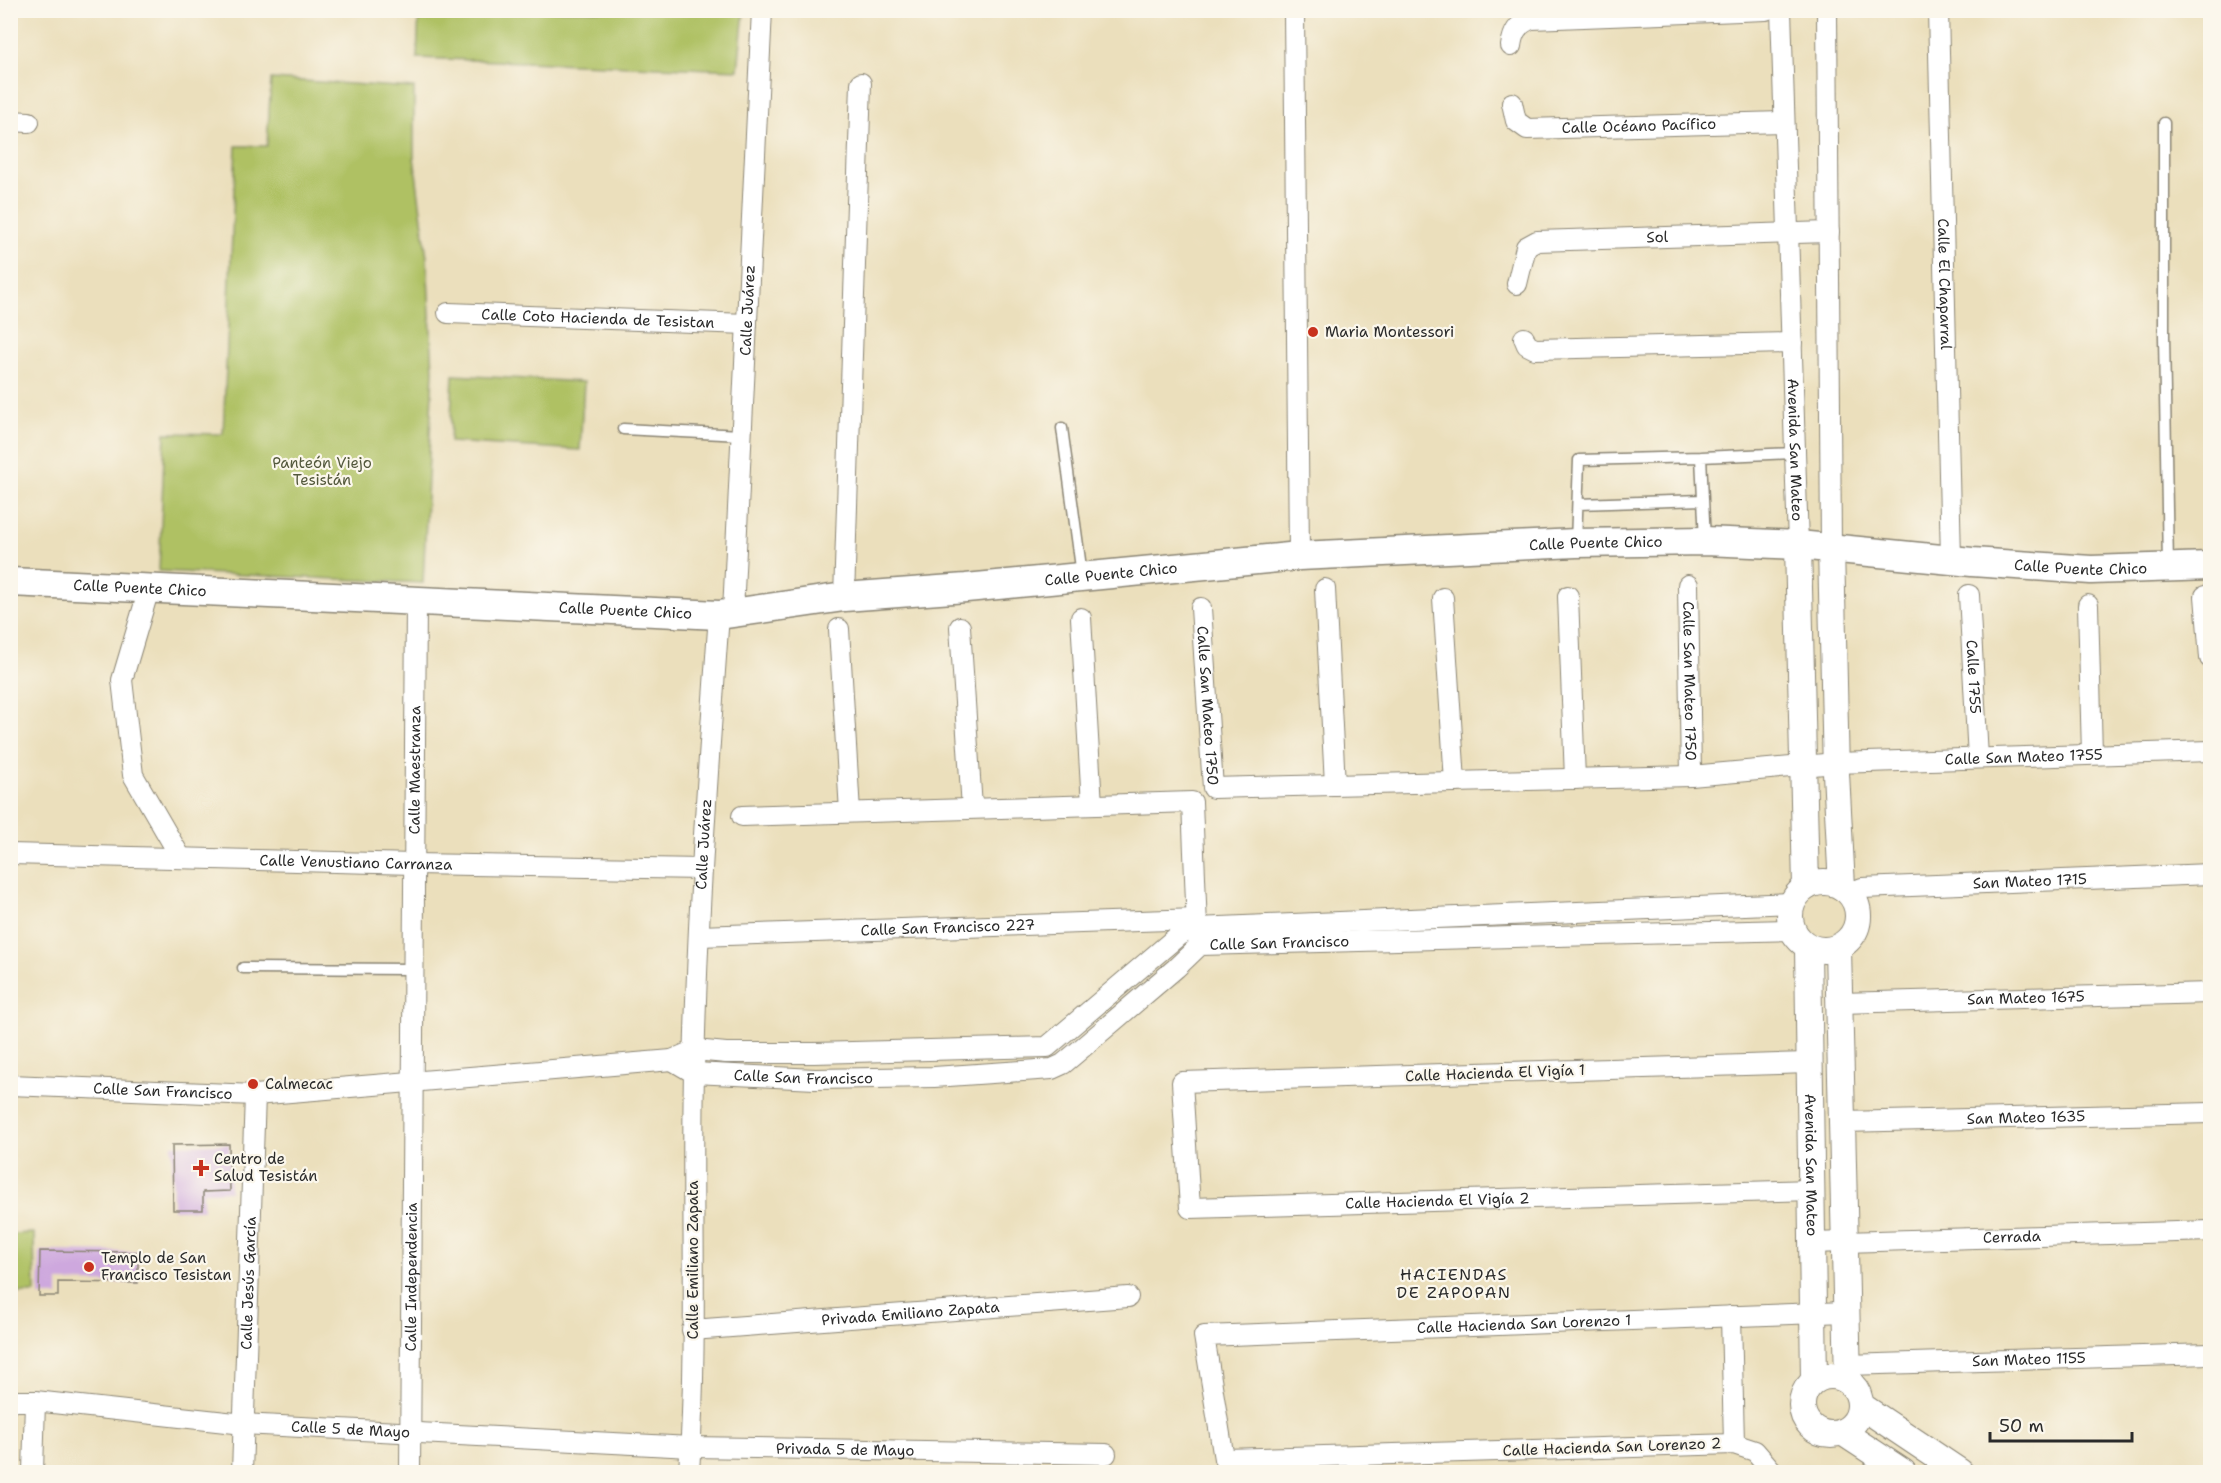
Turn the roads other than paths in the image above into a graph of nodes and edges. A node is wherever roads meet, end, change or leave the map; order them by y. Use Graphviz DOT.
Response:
graph roads {
  1 [pos="762,10"];
  2 [pos="1294,10"];
  3 [pos="1766,10"];
  4 [pos="1781,10"];
  5 [pos="1827,10"];
  6 [pos="1938,10"];
  7 [pos="1511,46"];
  8 [pos="861,82"];
  9 [pos="1512,103"];
  10 [pos="1783,122"];
  11 [pos="2164,123"];
  12 [pos="1829,232"];
  13 [pos="1789,233"];
  14 [pos="1517,284"];
  15 [pos="448,313"];
  16 [pos="747,324"];
  17 [pos="1524,338"];
  18 [pos="1792,343"];
  19 [pos="1062,428"];
  20 [pos="623,429"];
  21 [pos="741,435"];
  22 [pos="1795,453"];
  23 [pos="1701,457"];
  24 [pos="1703,500"];
  25 [pos="1578,504"];
  26 [pos="1705,541"];
  27 [pos="1576,543"];
  28 [pos="1798,545"];
  29 [pos="1831,547"];
  30 [pos="1299,556"];
  31 [pos="1951,559"];
  32 [pos="2211,566"];
  33 [pos="2168,567"];
  34 [pos="1082,576"];
  35 [pos="10,582"];
  36 [pos="1688,585"];
  37 [pos="149,589"];
  38 [pos="1325,590"];
  39 [pos="1970,595"];
  40 [pos="1568,596"];
  41 [pos="2205,596"];
  42 [pos="844,597"];
  43 [pos="1443,598"];
  44 [pos="416,601"];
  45 [pos="2088,605"];
  46 [pos="1201,608"];
  47 [pos="726,614"];
  48 [pos="1081,618"];
  49 [pos="960,627"];
  50 [pos="839,629"];
  51 [pos="2211,658"];
  52 [pos="1802,733"];
  53 [pos="1835,735"];
  54 [pos="2211,751"];
  55 [pos="2092,754"];
  56 [pos="1977,758"];
  57 [pos="1836,763"];
  58 [pos="1803,766"];
  59 [pos="1691,776"];
  60 [pos="1575,779"];
  61 [pos="1455,782"];
  62 [pos="1335,785"];
  63 [pos="1092,805"];
  64 [pos="972,808"];
  65 [pos="850,812"];
  66 [pos="742,816"];
  67 [pos="10,854"];
  68 [pos="181,858"];
  69 [pos="414,864"];
  70 [pos="702,869"];
  71 [pos="2211,874"];
  72 [pos="1845,890"];
  73 [pos="1799,895"];
  74 [pos="1198,931"];
  75 [pos="699,936"];
  76 [pos="1800,938"];
  77 [pos="1838,948"];
  78 [pos="243,968"];
  79 [pos="412,969"];
  80 [pos="2211,993"];
  81 [pos="1840,1003"];
  82 [pos="1047,1047"];
  83 [pos="933,1049"];
  84 [pos="695,1050"];
  85 [pos="814,1053"];
  86 [pos="672,1060"];
  87 [pos="1808,1063"];
  88 [pos="1063,1064"];
  89 [pos="694,1072"];
  90 [pos="934,1077"];
  91 [pos="815,1079"];
  92 [pos="413,1082"];
  93 [pos="1182,1082"];
  94 [pos="10,1085"];
  95 [pos="255,1095"];
  96 [pos="1809,1110"];
  97 [pos="2211,1113"];
  98 [pos="1843,1117"];
  99 [pos="1811,1190"];
  100 [pos="2211,1231"];
  101 [pos="1845,1242"];
  102 [pos="1812,1243"];
  103 [pos="1128,1297"];
  104 [pos="1846,1312"];
  105 [pos="1813,1313"];
  106 [pos="1731,1316"];
  107 [pos="692,1330"];
  108 [pos="2211,1354"];
  109 [pos="1847,1373"];
  110 [pos="1814,1381"];
  111 [pos="10,1401"];
  112 [pos="35,1401"];
  113 [pos="1860,1405"];
  114 [pos="244,1424"];
  115 [pos="410,1431"];
  116 [pos="1842,1432"];
  117 [pos="1734,1444"];
  118 [pos="691,1447"];
  119 [pos="1106,1454"];
  120 [pos="1224,1459"];
  121 [pos="33,1473"];
  122 [pos="242,1473"];
  123 [pos="410,1473"];
  124 [pos="689,1473"];
  125 [pos="1773,1473"];
  126 [pos="1903,1473"];
  127 [pos="1960,1473"];
  1 -- 16 [label="street, Calle Juárez"];
  2 -- 30 [label="street"];
  3 -- 7 [label="street"];
  4 -- 10 [label="street, Avenida San Mateo"];
  5 -- 12 [label="street"];
  6 -- 31 [label="street, Calle El Chaparral"];
  8 -- 42 [label="street"];
  9 -- 10 [label="street, Calle Océano Pacífico"];
  10 -- 13 [label="street, Avenida San Mateo"];
  11 -- 33 [label="lane"];
  12 -- 13 [label="street, Sol"];
  12 -- 29 [label="street"];
  13 -- 14 [label="street, Sol"];
  13 -- 18 [label="street, Avenida San Mateo"];
  15 -- 16 [label="street, Calle Coto Hacienda de Tesistan"];
  16 -- 21 [label="street, Calle Juárez"];
  17 -- 18 [label="street"];
  18 -- 22 [label="street, Avenida San Mateo"];
  19 -- 34 [label="lane"];
  20 -- 21 [label="lane"];
  21 -- 47 [label="street, Calle Juárez"];
  22 -- 23 [label="lane"];
  22 -- 28 [label="street, Avenida San Mateo"];
  23 -- 24 [label="lane"];
  23 -- 25 [label="lane"];
  24 -- 25 [label="lane"];
  24 -- 26 [label="lane"];
  25 -- 27 [label="lane"];
  26 -- 27 [label="main road, Calle Puente Chico"];
  26 -- 28 [label="main road, Calle Puente Chico"];
  27 -- 30 [label="main road, Calle Puente Chico"];
  28 -- 29 [label="main road, Calle Puente Chico"];
  28 -- 52 [label="street, Avenida San Mateo"];
  29 -- 31 [label="main road, Calle Puente Chico"];
  29 -- 53 [label="street"];
  30 -- 34 [label="main road, Calle Puente Chico"];
  31 -- 33 [label="main road, Calle Puente Chico"];
  32 -- 33 [label="main road, Calle Puente Chico"];
  34 -- 42 [label="main road, Calle Puente Chico"];
  35 -- 37 [label="main road, Calle Puente Chico"];
  36 -- 59 [label="street, Calle San Mateo 1750"];
  37 -- 44 [label="main road, Calle Puente Chico"];
  37 -- 68 [label="street"];
  38 -- 62 [label="street"];
  39 -- 56 [label="street, Calle 1755"];
  40 -- 60 [label="street"];
  41 -- 51 [label="street"];
  42 -- 47 [label="main road, Calle Puente Chico"];
  43 -- 61 [label="street"];
  44 -- 47 [label="main road, Calle Puente Chico"];
  44 -- 69 [label="street, Calle Maestranza"];
  45 -- 55 [label="street"];
  46 -- 62 [label="street, Calle San Mateo 1750"];
  47 -- 70 [label="street, Calle Juárez"];
  48 -- 63 [label="street"];
  49 -- 64 [label="street"];
  50 -- 65 [label="street"];
  52 -- 53 [label="street"];
  52 -- 58 [label="street, Avenida San Mateo"];
  53 -- 57 [label="street"];
  54 -- 55 [label="street, Calle San Mateo 1755"];
  55 -- 56 [label="street, Calle San Mateo 1755"];
  56 -- 57 [label="street, Calle San Mateo 1755"];
  57 -- 58 [label="street, Calle San Mateo 1750"];
  57 -- 72 [label="street"];
  58 -- 59 [label="street, Calle San Mateo 1750"];
  58 -- 73 [label="street, Avenida San Mateo"];
  59 -- 60 [label="street, Calle San Mateo 1750"];
  60 -- 61 [label="street, Calle San Mateo 1750"];
  61 -- 62 [label="street, Calle San Mateo 1750"];
  63 -- 64 [label="street"];
  63 -- 74 [label="street"];
  64 -- 65 [label="street"];
  65 -- 66 [label="street"];
  67 -- 68 [label="street, Calle Venustiano Carranza"];
  68 -- 69 [label="street, Calle Venustiano Carranza"];
  69 -- 70 [label="street, Calle Venustiano Carranza"];
  69 -- 79 [label="street, Calle Maestranza"];
  70 -- 75 [label="street, Calle Juárez"];
  71 -- 72 [label="street, San Mateo 1715"];
  72 -- 73 [label="street"];
  72 -- 77 [label="street"];
  73 -- 74 [label="street, Calle San Francisco"];
  73 -- 76 [label="street, Avenida San Mateo"];
  74 -- 75 [label="street, Calle San Francisco 227"];
  74 -- 76 [label="street, Calle San Francisco"];
  74 -- 82 [label="street, Calle San Francisco"];
  74 -- 88 [label="street, Calle San Francisco"];
  75 -- 84 [label="street, Calle Juárez"];
  76 -- 77 [label="street"];
  76 -- 87 [label="street, Avenida San Mateo"];
  77 -- 81 [label="street"];
  78 -- 79 [label="lane"];
  79 -- 92 [label="street, Calle Maestranza"];
  80 -- 81 [label="street, San Mateo 1675"];
  81 -- 98 [label="street"];
  82 -- 83 [label="street, Calle San Francisco"];
  82 -- 88 [label="street"];
  83 -- 85 [label="street, Calle San Francisco"];
  83 -- 90 [label="street"];
  84 -- 85 [label="street, Calle San Francisco"];
  84 -- 86 [label="street, Calle San Francisco"];
  84 -- 89 [label="street, Calle Juárez"];
  85 -- 91 [label="street"];
  86 -- 89 [label="street, Calle San Francisco"];
  86 -- 92 [label="street, Calle San Francisco"];
  87 -- 93 [label="street, Calle Hacienda El Vigía 1"];
  87 -- 96 [label="street, Avenida San Mateo"];
  88 -- 90 [label="street, Calle San Francisco"];
  89 -- 91 [label="street, Calle San Francisco"];
  89 -- 107 [label="street, Calle Emiliano Zapata"];
  90 -- 91 [label="street, Calle San Francisco"];
  92 -- 95 [label="street, Calle San Francisco"];
  92 -- 115 [label="street, Calle Independencia"];
  93 -- 99 [label="street, Calle Hacienda El Vigía 2"];
  94 -- 95 [label="street, Calle San Francisco"];
  95 -- 114 [label="street, Calle Jesús García"];
  96 -- 98 [label="street"];
  96 -- 99 [label="street, Avenida San Mateo"];
  97 -- 98 [label="street, San Mateo 1635"];
  98 -- 101 [label="street"];
  99 -- 102 [label="street, Avenida San Mateo"];
  100 -- 101 [label="street, Cerrada"];
  101 -- 102 [label="street, Cerrada"];
  101 -- 104 [label="street"];
  102 -- 105 [label="street, Avenida San Mateo"];
  103 -- 107 [label="street, Privada Emiliano Zapata"];
  104 -- 105 [label="street, Calle Hacienda San Lorenzo 1"];
  104 -- 109 [label="street"];
  105 -- 106 [label="street, Calle Hacienda San Lorenzo 1"];
  105 -- 110 [label="street, Avenida San Mateo"];
  106 -- 117 [label="street"];
  106 -- 120 [label="street, Calle Hacienda San Lorenzo 1"];
  107 -- 118 [label="street, Calle Emiliano Zapata"];
  108 -- 109 [label="street, San Mateo 1155"];
  109 -- 110 [label="street"];
  109 -- 113 [label="street"];
  110 -- 116 [label="street, Avenida San Mateo"];
  111 -- 112 [label="street, Calle 5 de Mayo"];
  112 -- 114 [label="street, Calle 5 de Mayo"];
  112 -- 121 [label="street"];
  113 -- 116 [label="street"];
  113 -- 127 [label="street"];
  114 -- 115 [label="street, Calle 5 de Mayo"];
  114 -- 122 [label="street, Calle Jesús García"];
  115 -- 118 [label="street, Calle 5 de Mayo"];
  115 -- 123 [label="street, Calle Independencia"];
  116 -- 126 [label="street, Avenida San Mateo"];
  117 -- 120 [label="street, Calle Hacienda San Lorenzo 2"];
  117 -- 125 [label="street, Calle Hacienda San Lorenzo 2"];
  118 -- 119 [label="street, Privada 5 de Mayo"];
  118 -- 124 [label="street, Calle Emiliano Zapata"];
}
